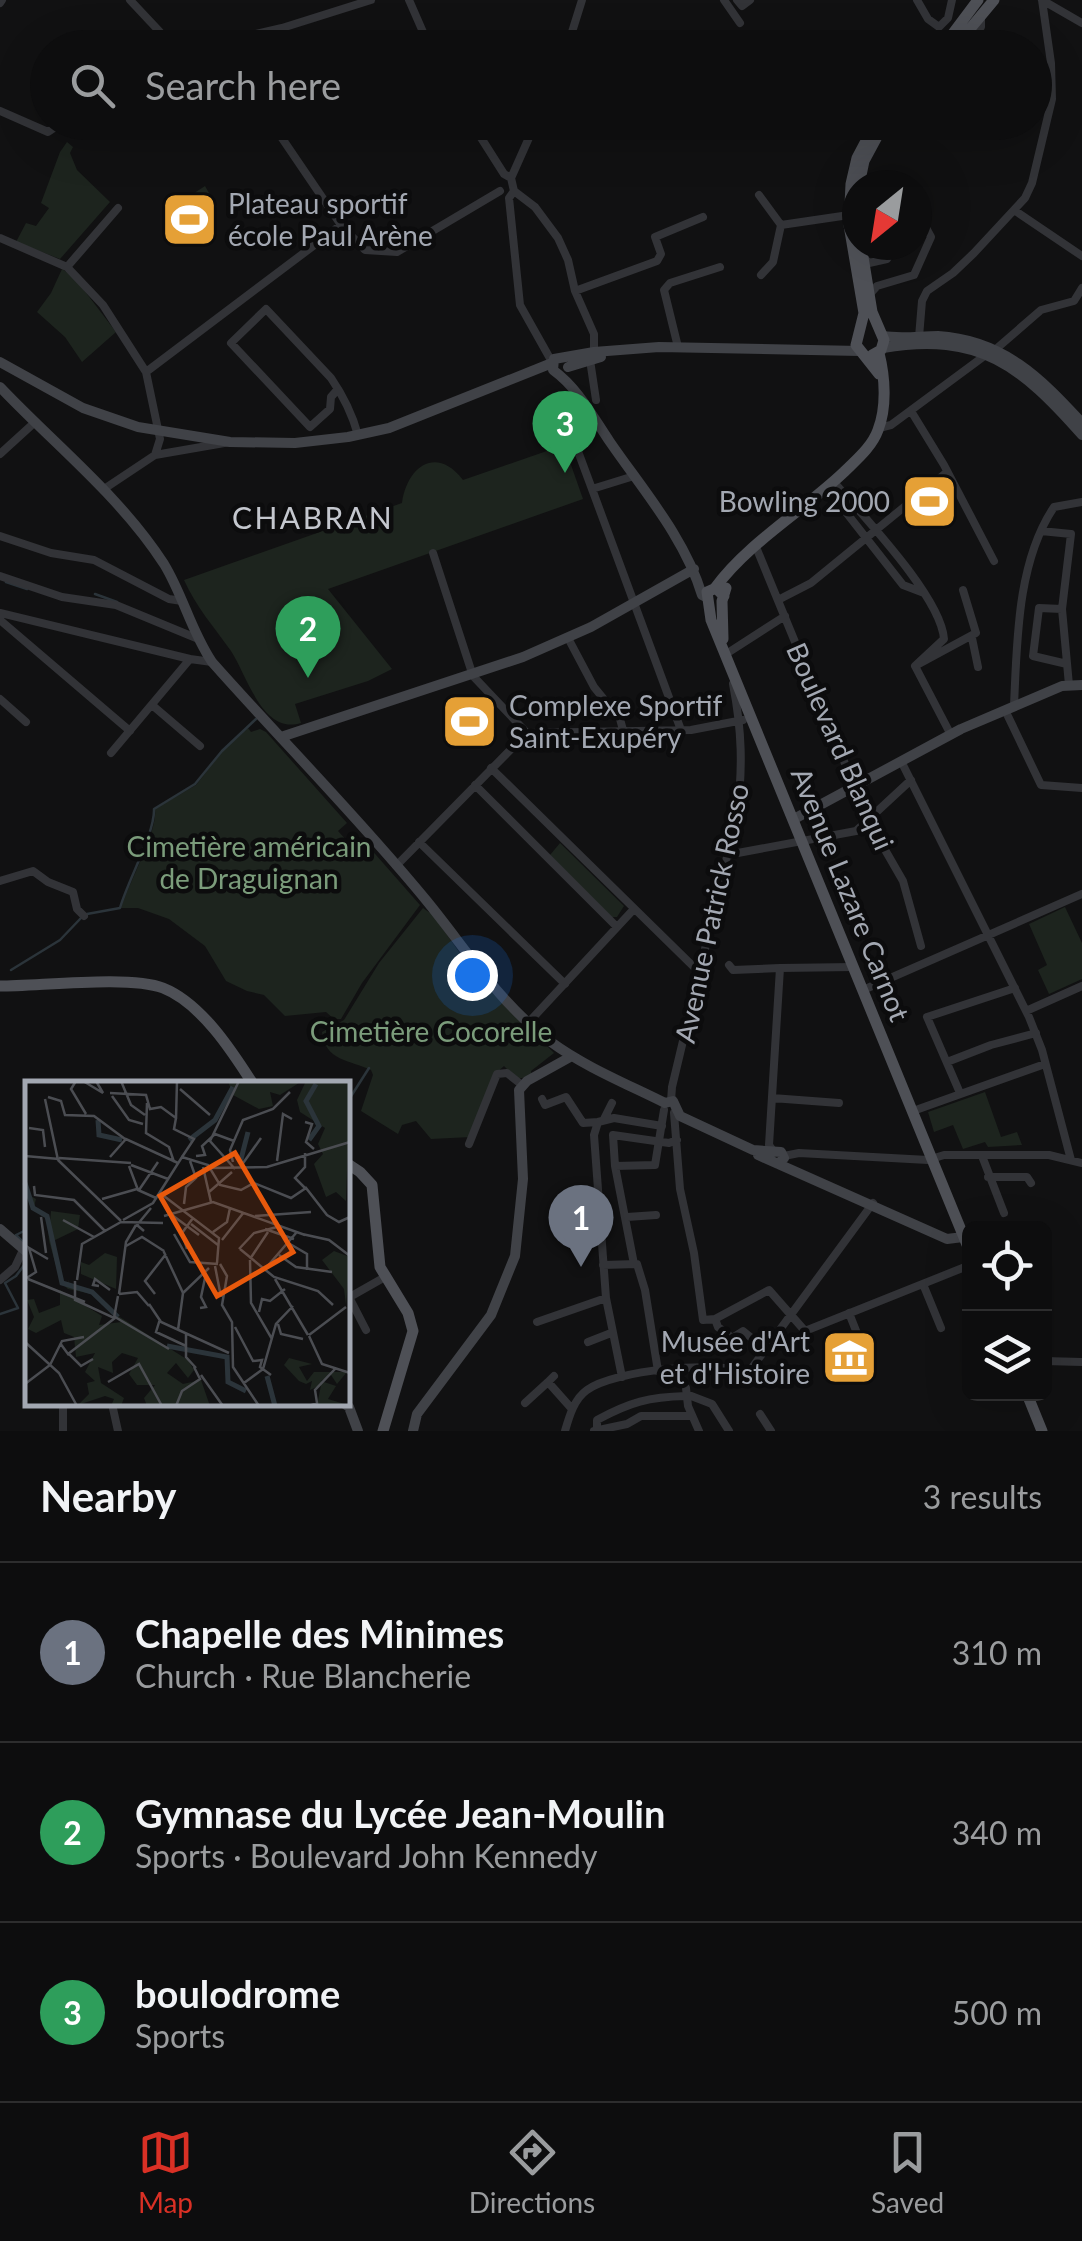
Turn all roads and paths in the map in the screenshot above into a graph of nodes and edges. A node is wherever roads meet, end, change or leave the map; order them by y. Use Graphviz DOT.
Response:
graph roads {
  1 [pos="130,0"];
  2 [pos="370,0"];
  3 [pos="409,0"];
  4 [pos="582,0"];
  5 [pos="724,0"];
  6 [pos="737,0"];
  7 [pos="750,0"];
  8 [pos="918,0"];
  9 [pos="952,0"];
  10 [pos="994,0"];
  11 [pos="1042,0"];
  12 [pos="979,7"];
  13 [pos="740,23"];
  14 [pos="1082,23"];
  15 [pos="158,30"];
  16 [pos="275,30"];
  17 [pos="422,30"];
  18 [pos="573,30"];
  19 [pos="958,30"];
  20 [pos="965,30"];
  21 [pos="1046,30"];
  22 [pos="0,111"];
  23 [pos="30,127"];
  24 [pos="283,140"];
  25 [pos="484,140"];
  26 [pos="527,140"];
  27 [pos="866,140"];
  28 [pos="876,140"];
  29 [pos="1042,140"];
  30 [pos="854,170"];
  31 [pos="862,170"];
  32 [pos="508,176"];
  33 [pos="500,190"];
  34 [pos="512,194"];
  35 [pos="760,196"];
  36 [pos="118,208"];
  37 [pos="1014,210"];
  38 [pos="703,217"];
  39 [pos="842,217"];
  40 [pos="341,225"];
  41 [pos="781,225"];
  42 [pos="0,238"];
  43 [pos="1082,256"];
  44 [pos="856,260"];
  45 [pos="863,260"];
  46 [pos="921,260"];
  47 [pos="66,267"];
  48 [pos="720,267"];
  49 [pos="761,275"];
  50 [pos="1082,288"];
  51 [pos="576,291"];
  52 [pos="869,295"];
  53 [pos="858,333"];
  54 [pos="920,337"];
  55 [pos="875,345"];
  56 [pos="678,346"];
  57 [pos="822,348"];
  58 [pos="991,352"];
  59 [pos="592,356"];
  60 [pos="0,362"];
  61 [pos="559,365"];
  62 [pos="146,372"];
  63 [pos="0,387"];
  64 [pos="338,389"];
  65 [pos="596,400"];
  66 [pos="911,411"];
  67 [pos="34,423"];
  68 [pos="1082,423"];
  69 [pos="879,428"];
  70 [pos="158,432"];
  71 [pos="1082,435"];
  72 [pos="358,436"];
  73 [pos="230,442"];
  74 [pos="576,446"];
  75 [pos="0,454"];
  76 [pos="156,455"];
  77 [pos="630,471"];
  78 [pos="948,472"];
  79 [pos="830,485"];
  80 [pos="104,490"];
  81 [pos="592,490"];
  82 [pos="1082,502"];
  83 [pos="1041,530"];
  84 [pos="874,531"];
  85 [pos="0,536"];
  86 [pos="867,539"];
  87 [pos="756,547"];
  88 [pos="432,553"];
  89 [pos="994,561"];
  90 [pos="694,570"];
  91 [pos="0,576"];
  92 [pos="963,590"];
  93 [pos="924,593"];
  94 [pos="714,595"];
  95 [pos="182,600"];
  96 [pos="778,600"];
  97 [pos="634,603"];
  98 [pos="1062,609"];
  99 [pos="0,616"];
  100 [pos="785,616"];
  101 [pos="195,635"];
  102 [pos="568,638"];
  103 [pos="972,638"];
  104 [pos="944,640"];
  105 [pos="952,647"];
  106 [pos="727,656"];
  107 [pos="190,660"];
  108 [pos="212,662"];
  109 [pos="1067,664"];
  110 [pos="978,667"];
  111 [pos="488,669"];
  112 [pos="916,669"];
  113 [pos="472,673"];
  114 [pos="1069,685"];
  115 [pos="1082,685"];
  116 [pos="489,691"];
  117 [pos="0,700"];
  118 [pos="152,705"];
  119 [pos="1009,708"];
  120 [pos="747,719"];
  121 [pos="26,722"];
  122 [pos="623,730"];
  123 [pos="681,730"];
  124 [pos="130,731"];
  125 [pos="527,733"];
  126 [pos="951,735"];
  127 [pos="281,737"];
  128 [pos="200,746"];
  129 [pos="111,753"];
  130 [pos="902,762"];
  131 [pos="491,768"];
  132 [pos="911,780"];
  133 [pos="475,785"];
  134 [pos="855,786"];
  135 [pos="1082,788"];
  136 [pos="794,819"];
  137 [pos="869,822"];
  138 [pos="803,841"];
  139 [pos="418,842"];
  140 [pos="727,855"];
  141 [pos="396,866"];
  142 [pos="0,881"];
  143 [pos="1082,894"];
  144 [pos="633,910"];
  145 [pos="83,915"];
  146 [pos="617,928"];
  147 [pos="990,937"];
  148 [pos="921,946"];
  149 [pos="729,965"];
  150 [pos="854,967"];
  151 [pos="780,968"];
  152 [pos="699,972"];
  153 [pos="564,984"];
  154 [pos="0,986"];
  155 [pos="1082,986"];
  156 [pos="1015,988"];
  157 [pos="863,990"];
  158 [pos="1026,1012"];
  159 [pos="528,1022"];
  160 [pos="1036,1033"];
  161 [pos="572,1056"];
  162 [pos="947,1062"];
  163 [pos="1044,1064"];
  164 [pos="251,1081"];
  165 [pos="525,1083"];
  166 [pos="960,1093"];
  167 [pos="772,1098"];
  168 [pos="542,1099"];
  169 [pos="612,1103"];
  170 [pos="839,1104"];
  171 [pos="670,1108"];
  172 [pos="913,1111"];
  173 [pos="605,1120"];
  174 [pos="662,1126"];
  175 [pos="660,1142"];
  176 [pos="470,1144"];
  177 [pos="678,1144"];
  178 [pos="777,1157"];
  179 [pos="932,1159"];
  180 [pos="982,1159"];
  181 [pos="1071,1160"];
  182 [pos="1082,1163"];
  183 [pos="350,1165"];
  184 [pos="614,1166"];
  185 [pos="988,1177"];
  186 [pos="1031,1183"];
  187 [pos="873,1203"];
  188 [pos="1004,1214"];
  189 [pos="656,1215"];
  190 [pos="627,1218"];
  191 [pos="0,1229"];
  192 [pos="962,1234"];
  193 [pos="962,1236"];
  194 [pos="25,1252"];
  195 [pos="636,1264"];
  196 [pos="603,1265"];
  197 [pos="962,1268"];
  198 [pos="385,1277"];
  199 [pos="0,1280"];
  200 [pos="923,1284"];
  201 [pos="350,1297"];
  202 [pos="606,1298"];
  203 [pos="350,1302"];
  204 [pos="849,1313"];
  205 [pos="790,1314"];
  206 [pos="715,1318"];
  207 [pos="537,1322"];
  208 [pos="941,1328"];
  209 [pos="366,1330"];
  210 [pos="611,1333"];
  211 [pos="588,1342"];
  212 [pos="765,1349"];
  213 [pos="866,1356"];
  214 [pos="1052,1361"];
  215 [pos="1082,1362"];
  216 [pos="685,1368"];
  217 [pos="661,1371"];
  218 [pos="622,1378"];
  219 [pos="686,1390"];
  220 [pos="1030,1401"];
  221 [pos="525,1403"];
  222 [pos="62,1406"];
  223 [pos="112,1406"];
  224 [pos="348,1406"];
  225 [pos="572,1408"];
  226 [pos="760,1414"];
  227 [pos="691,1416"];
  228 [pos="595,1430"];
  229 [pos="724,1430"];
  230 [pos="63,1431"];
  231 [pos="118,1431"];
  232 [pos="358,1431"];
  233 [pos="383,1431"];
  234 [pos="413,1431"];
  235 [pos="565,1431"];
  236 [pos="699,1431"];
  237 [pos="771,1431"];
  238 [pos="1042,1431"];
  1 -- 15 [label="street"];
  2 -- 16 [label="street"];
  3 -- 17 [label="street"];
  4 -- 18 [label="street"];
  5 -- 13 [label="street"];
  6 -- 7 [label="street"];
  8 -- 9 [label="street"];
  10 -- 12 [label="main road"];
  11 -- 14 [label="street"];
  11 -- 21 [label="street"];
  12 -- 19 [label="main road"];
  12 -- 20 [label="main road"];
  22 -- 23 [label="street"];
  24 -- 40 [label="street"];
  25 -- 32 [label="street"];
  26 -- 32 [label="street"];
  27 -- 30 [label="main road"];
  28 -- 31 [label="main road"];
  29 -- 37 [label="street"];
  32 -- 33 [label="street"];
  32 -- 34 [label="street"];
  33 -- 34 [label="street"];
  33 -- 40 [label="street"];
  34 -- 51 [label="street"];
  34 -- 61 [label="street"];
  35 -- 41 [label="street"];
  36 -- 47 [label="street"];
  37 -- 43 [label="street"];
  37 -- 54 [label="street"];
  38 -- 51 [label="street"];
  39 -- 41 [label="street"];
  40 -- 62 [label="street"];
  41 -- 49 [label="street"];
  42 -- 47 [label="street"];
  44 -- 53 [label="main road"];
  45 -- 52 [label="main road"];
  46 -- 52 [label="street"];
  47 -- 62 [label="street"];
  48 -- 56 [label="street"];
  50 -- 58 [label="street"];
  51 -- 59 [label="street"];
  52 -- 55 [label="main road"];
  53 -- 55 [label="main road"];
  53 -- 55 [label="main road"];
  53 -- 57 [label="street"];
  54 -- 55 [label="street"];
  54 -- 58 [label="street"];
  55 -- 57 [label="street"];
  55 -- 58 [label="street"];
  55 -- 69 [label="main road"];
  56 -- 57 [label="street"];
  56 -- 59 [label="street"];
  58 -- 66 [label="street"];
  58 -- 68 [label="street"];
  58 -- 71 [label="street"];
  59 -- 61 [label="street"];
  59 -- 65 [label="street"];
  60 -- 70 [label="street"];
  61 -- 72 [label="street"];
  61 -- 77 [label="street"];
  62 -- 70 [label="street"];
  63 -- 67 [label="street"];
  64 -- 64 [label="street"];
  64 -- 72 [label="street"];
  66 -- 69 [label="street"];
  66 -- 78 [label="street"];
  67 -- 75 [label="street"];
  67 -- 80 [label="street"];
  69 -- 79 [label="main road"];
  70 -- 73 [label="street"];
  70 -- 76 [label="street"];
  72 -- 73 [label="street"];
  73 -- 76 [label="street"];
  74 -- 81 [label="street"];
  76 -- 80 [label="street"];
  77 -- 81 [label="street"];
  77 -- 90 [label="street"];
  78 -- 84 [label="street"];
  78 -- 89 [label="street"];
  79 -- 84 [label="street"];
  79 -- 86 [label="street"];
  79 -- 87 [label="main road"];
  80 -- 95 [label="street"];
  81 -- 97 [label="street"];
  82 -- 83 [label="street"];
  83 -- 98 [label="street"];
  83 -- 119 [label="street"];
  84 -- 86 [label="street"];
  84 -- 93 [label="street"];
  85 -- 95 [label="street"];
  86 -- 93 [label="street"];
  86 -- 96 [label="street"];
  87 -- 94 [label="main road"];
  87 -- 96 [label="street, Boulevard Blanqui"];
  88 -- 113 [label="street"];
  90 -- 94 [label="street"];
  90 -- 97 [label="street"];
  91 -- 101 [label="street"];
  92 -- 103 [label="street"];
  93 -- 104 [label="street"];
  94 -- 106 [label="main road, Avenue Lazare Carnot"];
  95 -- 101 [label="street"];
  96 -- 100 [label="street, Boulevard Blanqui"];
  97 -- 102 [label="street"];
  97 -- 123 [label="street"];
  98 -- 109 [label="street"];
  98 -- 109 [label="street"];
  99 -- 107 [label="street"];
  99 -- 124 [label="street"];
  100 -- 106 [label="street"];
  100 -- 134 [label="street, Boulevard Blanqui"];
  101 -- 108 [label="street"];
  102 -- 111 [label="street"];
  102 -- 122 [label="street"];
  103 -- 105 [label="street"];
  103 -- 110 [label="street"];
  104 -- 105 [label="street"];
  104 -- 112 [label="street"];
  105 -- 112 [label="street"];
  106 -- 120 [label="main road, Avenue Lazare Carnot"];
  107 -- 108 [label="street"];
  107 -- 118 [label="street"];
  108 -- 127 [label="street"];
  109 -- 114 [label="street"];
  111 -- 113 [label="street"];
  111 -- 116 [label="street"];
  112 -- 126 [label="street"];
  113 -- 116 [label="street"];
  113 -- 127 [label="street"];
  114 -- 115 [label="street"];
  114 -- 119 [label="street"];
  116 -- 125 [label="street"];
  117 -- 121 [label="street"];
  118 -- 124 [label="street"];
  118 -- 128 [label="street"];
  119 -- 126 [label="street"];
  119 -- 135 [label="street"];
  120 -- 123 [label="street"];
  120 -- 136 [label="main road, Avenue Lazare Carnot"];
  120 -- 140 [label="street, Avenue Patrick Rosso"];
  122 -- 123 [label="street"];
  122 -- 125 [label="street"];
  124 -- 129 [label="street"];
  125 -- 131 [label="street"];
  126 -- 130 [label="street"];
  127 -- 141 [label="street"];
  130 -- 132 [label="street"];
  130 -- 134 [label="street"];
  131 -- 133 [label="street"];
  131 -- 144 [label="street"];
  132 -- 137 [label="street"];
  132 -- 147 [label="street"];
  133 -- 139 [label="street"];
  133 -- 146 [label="street"];
  134 -- 136 [label="street"];
  134 -- 137 [label="street, Boulevard Blanqui"];
  136 -- 138 [label="main road, Avenue Lazare Carnot"];
  137 -- 138 [label="street"];
  137 -- 148 [label="street, Boulevard Blanqui"];
  138 -- 140 [label="street"];
  138 -- 150 [label="main road, Avenue Lazare Carnot"];
  139 -- 141 [label="street"];
  139 -- 153 [label="street"];
  140 -- 152 [label="street, Avenue Patrick Rosso"];
  141 -- 159 [label="street"];
  142 -- 145 [label="street"];
  143 -- 147 [label="street"];
  144 -- 146 [label="street"];
  144 -- 152 [label="street"];
  146 -- 153 [label="street"];
  147 -- 156 [label="street"];
  147 -- 157 [label="street"];
  149 -- 151 [label="street"];
  150 -- 151 [label="street"];
  150 -- 157 [label="main road, Avenue Lazare Carnot"];
  151 -- 167 [label="street"];
  152 -- 171 [label="street, Avenue Patrick Rosso"];
  153 -- 159 [label="street"];
  154 -- 164 [label="main road"];
  155 -- 158 [label="street"];
  156 -- 158 [label="street"];
  156 -- 162 [label="street"];
  157 -- 172 [label="main road, Avenue Lazare Carnot"];
  158 -- 160 [label="street"];
  159 -- 161 [label="street"];
  160 -- 162 [label="street"];
  160 -- 163 [label="street"];
  161 -- 165 [label="street"];
  161 -- 171 [label="street"];
  162 -- 166 [label="street"];
  163 -- 166 [label="street"];
  163 -- 181 [label="street"];
  165 -- 176 [label="street"];
  165 -- 234 [label="street"];
  166 -- 172 [label="street"];
  167 -- 170 [label="street"];
  167 -- 178 [label="street"];
  168 -- 173 [label="street"];
  169 -- 173 [label="street"];
  171 -- 174 [label="street"];
  171 -- 177 [label="street"];
  171 -- 178 [label="street"];
  172 -- 179 [label="main road, Avenue Lazare Carnot"];
  173 -- 174 [label="street"];
  173 -- 196 [label="street"];
  174 -- 175 [label="street"];
  175 -- 177 [label="street"];
  175 -- 184 [label="street"];
  175 -- 184 [label="street"];
  177 -- 206 [label="street"];
  178 -- 179 [label="street"];
  178 -- 187 [label="street"];
  179 -- 180 [label="street"];
  179 -- 192 [label="main road, Avenue Lazare Carnot"];
  180 -- 181 [label="street"];
  180 -- 185 [label="street"];
  181 -- 182 [label="street"];
  183 -- 198 [label="main road"];
  184 -- 190 [label="street"];
  185 -- 186 [label="street"];
  185 -- 188 [label="street"];
  187 -- 193 [label="street"];
  187 -- 205 [label="street"];
  189 -- 190 [label="street"];
  190 -- 195 [label="street"];
  191 -- 194 [label="street"];
  194 -- 199 [label="street"];
  195 -- 196 [label="street"];
  195 -- 217 [label="street"];
  196 -- 202 [label="street"];
  197 -- 200 [label="street"];
  198 -- 201 [label="street"];
  198 -- 233 [label="main road"];
  200 -- 204 [label="street"];
  200 -- 208 [label="street"];
  202 -- 207 [label="street"];
  202 -- 210 [label="street"];
  203 -- 209 [label="street"];
  204 -- 205 [label="street"];
  204 -- 213 [label="street"];
  205 -- 206 [label="street"];
  205 -- 212 [label="street"];
  206 -- 212 [label="street"];
  210 -- 211 [label="street"];
  210 -- 218 [label="street"];
  212 -- 216 [label="street"];
  214 -- 215 [label="street"];
  216 -- 217 [label="street"];
  216 -- 219 [label="street"];
  217 -- 218 [label="street"];
  218 -- 225 [label="street"];
  219 -- 227 [label="street"];
  219 -- 228 [label="street"];
  219 -- 229 [label="street"];
  220 -- 238 [label="main road"];
  221 -- 225 [label="street"];
  222 -- 230 [label="street"];
  223 -- 231 [label="street"];
  224 -- 232 [label="street"];
  225 -- 235 [label="street"];
  226 -- 237 [label="street"];
  227 -- 228 [label="street"];
  227 -- 236 [label="street"];
}
